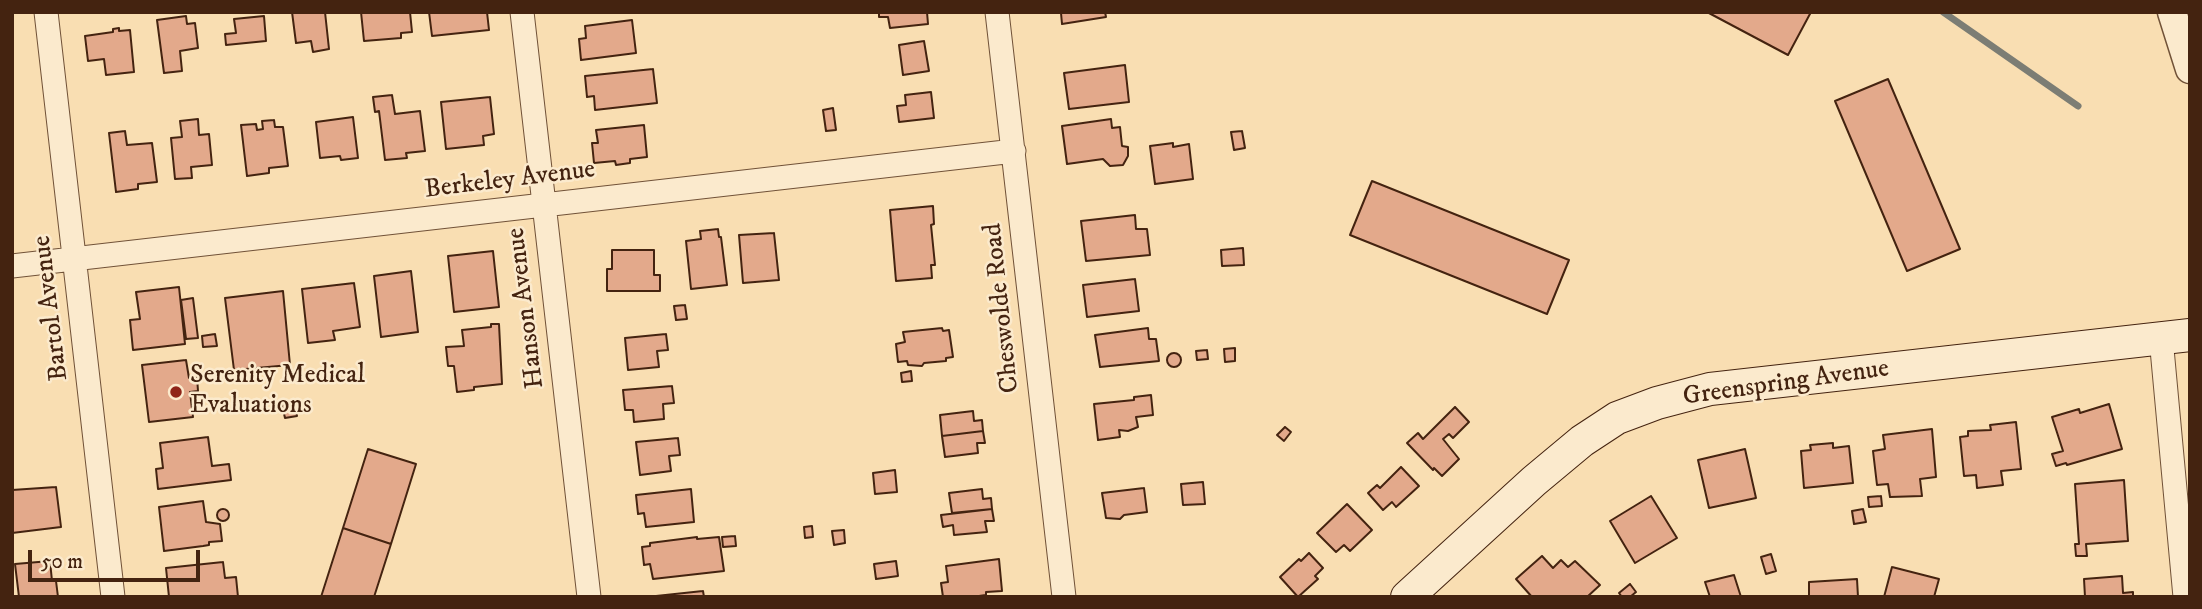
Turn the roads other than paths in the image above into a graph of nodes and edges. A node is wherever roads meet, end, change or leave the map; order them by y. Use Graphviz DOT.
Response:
graph roads {
  1 [pos="46,12"];
  2 [pos="522,12"];
  3 [pos="998,12"];
  4 [pos="2172,12"];
  5 [pos="2190,68"];
  6 [pos="1014,151"];
  7 [pos="544,205"];
  8 [pos="74,259"];
  9 [pos="12,266"];
  10 [pos="2176,336"];
  11 [pos="113,597"];
  12 [pos="589,597"];
  13 [pos="1064,597"];
  14 [pos="1407,597"];
  15 [pos="2185,597"];
  1 -- 8 [label="street, Bartol Avenue"];
  2 -- 7 [label="street, Hanson Avenue"];
  3 -- 6 [label="street, Cheswolde Road"];
  4 -- 5 [label="street"];
  6 -- 7 [label="street, Berkeley Avenue"];
  6 -- 13 [label="street, Cheswolde Road"];
  7 -- 8 [label="street, Berkeley Avenue"];
  7 -- 12 [label="street, Hanson Avenue"];
  8 -- 9 [label="street, Berkeley Avenue"];
  8 -- 11 [label="street, Bartol Avenue"];
  10 -- 14 [label="main road, Greenspring Avenue"];
  10 -- 15 [label="street"];
}
